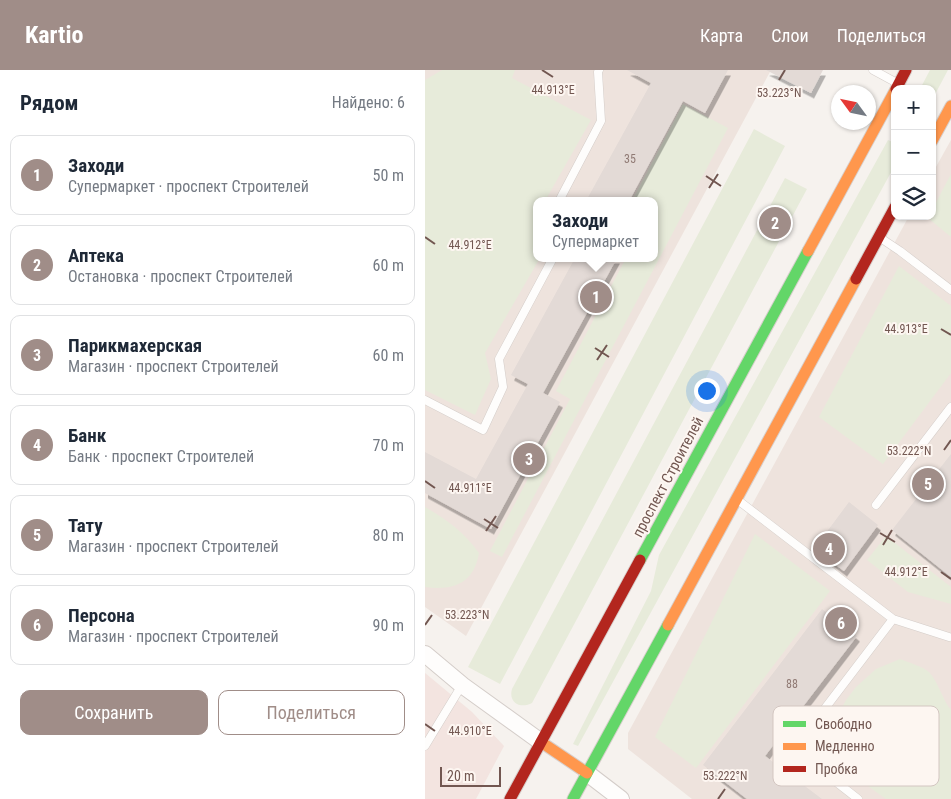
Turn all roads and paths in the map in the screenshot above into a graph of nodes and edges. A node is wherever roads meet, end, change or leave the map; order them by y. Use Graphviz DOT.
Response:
graph roads {
  1 [pos="599,70"];
  2 [pos="873,70"];
  3 [pos="906,70"];
  4 [pos="893,85"];
  5 [pos="898,85"];
  6 [pos="891,99"];
  7 [pos="951,106"];
  8 [pos="936,134"];
  9 [pos="561,197"];
  10 [pos="891,214"];
  11 [pos="878,237"];
  12 [pos="551,262"];
  13 [pos="951,290"];
  14 [pos="425,400"];
  15 [pos="951,407"];
  16 [pos="737,499"];
  17 [pos="877,504"];
  18 [pos="893,619"];
  19 [pos="949,637"];
  20 [pos="425,654"];
  21 [pos="462,686"];
  22 [pos="826,706"];
  23 [pos="541,742"];
  24 [pos="425,746"];
  25 [pos="587,773"];
  26 [pos="842,786"];
  27 [pos="510,799"];
  28 [pos="573,799"];
  29 [pos="620,799"];
  30 [pos="859,799"];
  1 -- 9 [label="lane"];
  2 -- 4 [label="lane"];
  3 -- 5 [label="main road, проспект Строителей"];
  6 -- 23 [label="main road, проспект Строителей"];
  7 -- 8 [label="main road"];
  10 -- 11 [label="main road"];
  11 -- 13 [label="lane"];
  11 -- 16 [label="main road"];
  12 -- 14 [label="lane"];
  15 -- 17 [label="lane"];
  16 -- 18 [label="lane"];
  16 -- 25 [label="main road"];
  18 -- 19 [label="lane"];
  18 -- 22 [label="lane"];
  20 -- 21 [label="street"];
  21 -- 23 [label="street"];
  21 -- 24 [label="lane"];
  23 -- 25 [label="main road"];
  23 -- 27 [label="main road, проспект Строителей"];
  25 -- 28 [label="main road"];
  25 -- 29 [label="street"];
  26 -- 30 [label="lane"];
}
